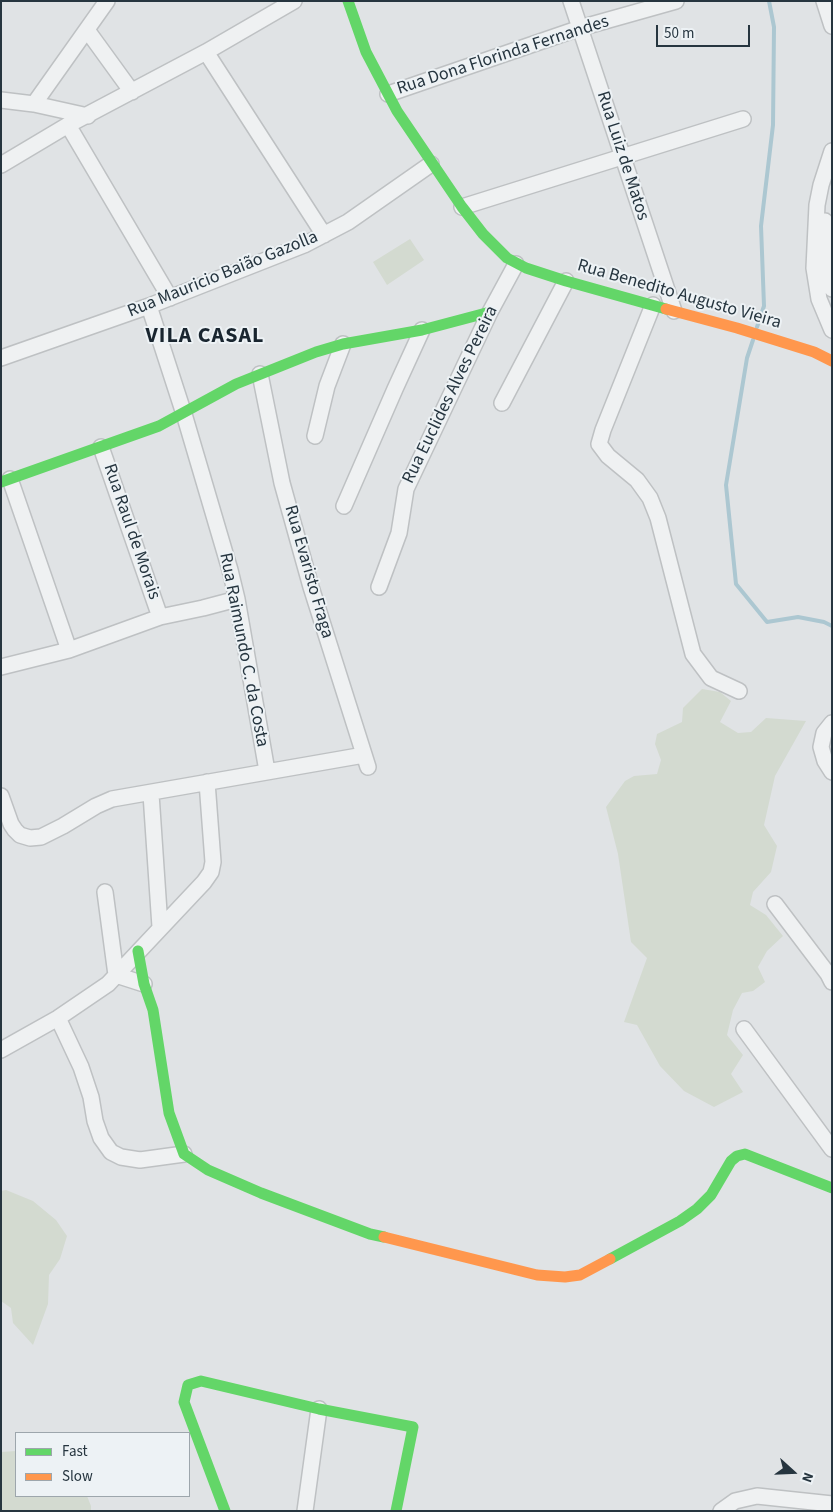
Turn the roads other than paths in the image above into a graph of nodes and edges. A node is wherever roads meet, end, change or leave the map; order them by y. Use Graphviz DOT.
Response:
graph roads {
  1 [pos="107,1"];
  2 [pos="294,1"];
  3 [pos="348,1"];
  4 [pos="571,1"];
  5 [pos="676,1"];
  6 [pos="824,1"];
  7 [pos="832,26"];
  8 [pos="580,28"];
  9 [pos="87,30"];
  10 [pos="206,52"];
  11 [pos="132,92"];
  12 [pos="388,94"];
  13 [pos="1,100"];
  14 [pos="34,104"];
  15 [pos="88,116"];
  16 [pos="742,120"];
  17 [pos="68,126"];
  18 [pos="832,151"];
  19 [pos="623,158"];
  20 [pos="431,164"];
  21 [pos="1,165"];
  22 [pos="832,168"];
  23 [pos="462,207"];
  24 [pos="324,235"];
  25 [pos="516,264"];
  26 [pos="566,281"];
  27 [pos="832,289"];
  28 [pos="170,298"];
  29 [pos="653,305"];
  30 [pos="149,306"];
  31 [pos="674,311"];
  32 [pos="490,312"];
  33 [pos="422,330"];
  34 [pos="832,330"];
  35 [pos="343,344"];
  36 [pos="1,358"];
  37 [pos="832,361"];
  38 [pos="260,374"];
  39 [pos="502,403"];
  40 [pos="184,414"];
  41 [pos="314,436"];
  42 [pos="101,447"];
  43 [pos="5,480"];
  44 [pos="344,506"];
  45 [pos="379,587"];
  46 [pos="237,599"];
  47 [pos="160,617"];
  48 [pos="69,650"];
  49 [pos="1,667"];
  50 [pos="739,691"];
  51 [pos="830,724"];
  52 [pos="267,771"];
  53 [pos="832,772"];
  54 [pos="207,782"];
  55 [pos="151,794"];
  56 [pos="1,796"];
  57 [pos="104,892"];
  58 [pos="775,904"];
  59 [pos="160,927"];
  60 [pos="138,951"];
  61 [pos="116,975"];
  62 [pos="832,982"];
  63 [pos="144,984"];
  64 [pos="58,1018"];
  65 [pos="744,1029"];
  66 [pos="1,1050"];
  67 [pos="832,1149"];
  68 [pos="184,1154"];
  69 [pos="832,1188"];
  70 [pos="320,1409"];
  71 [pos="824,1506"];
  72 [pos="225,1511"];
  73 [pos="305,1511"];
  74 [pos="396,1511"];
  75 [pos="721,1511"];
  1 -- 9 [label="street"];
  2 -- 10 [label="street"];
  3 -- 12 [label="street"];
  4 -- 8 [label="street, Rua Luiz de Matos"];
  5 -- 8 [label="street, Rua Dona Florinda Fernandes"];
  6 -- 7 [label="street"];
  8 -- 12 [label="street, Rua Dona Florinda Fernandes"];
  8 -- 19 [label="street, Rua Luiz de Matos"];
  9 -- 11 [label="street"];
  9 -- 14 [label="street"];
  10 -- 11 [label="street"];
  10 -- 24 [label="street"];
  11 -- 15 [label="street"];
  12 -- 20 [label="street"];
  13 -- 14 [label="street"];
  14 -- 15 [label="street"];
  15 -- 17 [label="street"];
  16 -- 19 [label="street"];
  17 -- 21 [label="street"];
  17 -- 28 [label="street"];
  18 -- 34 [label="street"];
  19 -- 23 [label="street"];
  19 -- 31 [label="street, Rua Luiz de Matos"];
  20 -- 23 [label="street"];
  20 -- 24 [label="street, Rua Mauricio Baião Gazolla"];
  22 -- 27 [label="street"];
  23 -- 25 [label="street"];
  24 -- 28 [label="street, Rua Mauricio Baião Gazolla"];
  25 -- 26 [label="street, Rua Benedito Augusto Vieira"];
  25 -- 32 [label="street, Rua Euclides Alves Pereira"];
  26 -- 29 [label="street, Rua Benedito Augusto Vieira"];
  26 -- 39 [label="street"];
  28 -- 30 [label="street, Rua Mauricio Baião Gazolla"];
  29 -- 31 [label="street, Rua Benedito Augusto Vieira"];
  29 -- 50 [label="street"];
  30 -- 36 [label="street, Rua Mauricio Baião Gazolla"];
  30 -- 40 [label="street, Rua Raimundo C. da Costa"];
  31 -- 37 [label="street, Rua Benedito Augusto Vieira"];
  32 -- 33 [label="street"];
  32 -- 45 [label="street, Rua Euclides Alves Pereira"];
  33 -- 35 [label="street"];
  33 -- 44 [label="street"];
  35 -- 38 [label="street"];
  35 -- 41 [label="street"];
  38 -- 40 [label="street"];
  38 -- 52 [label="street, Rua Evaristo Fraga"];
  40 -- 42 [label="street"];
  40 -- 46 [label="street, Rua Raimundo C. da Costa"];
  42 -- 43 [label="street"];
  42 -- 47 [label="street, Rua Raul de Morais"];
  43 -- 48 [label="street"];
  46 -- 47 [label="street"];
  46 -- 52 [label="street, Rua Raimundo C. da Costa"];
  47 -- 48 [label="street"];
  48 -- 49 [label="street"];
  51 -- 53 [label="street"];
  52 -- 54 [label="street"];
  54 -- 55 [label="street"];
  54 -- 59 [label="street"];
  55 -- 56 [label="street"];
  55 -- 59 [label="street"];
  57 -- 61 [label="street"];
  58 -- 62 [label="street"];
  59 -- 60 [label="street"];
  60 -- 61 [label="street"];
  60 -- 63 [label="street"];
  61 -- 63 [label="street"];
  61 -- 64 [label="street"];
  63 -- 68 [label="street"];
  64 -- 66 [label="street"];
  64 -- 68 [label="street"];
  65 -- 67 [label="street"];
  68 -- 69 [label="street"];
  70 -- 72 [label="street"];
  70 -- 73 [label="street"];
  70 -- 74 [label="street"];
  71 -- 75 [label="street"];
}
